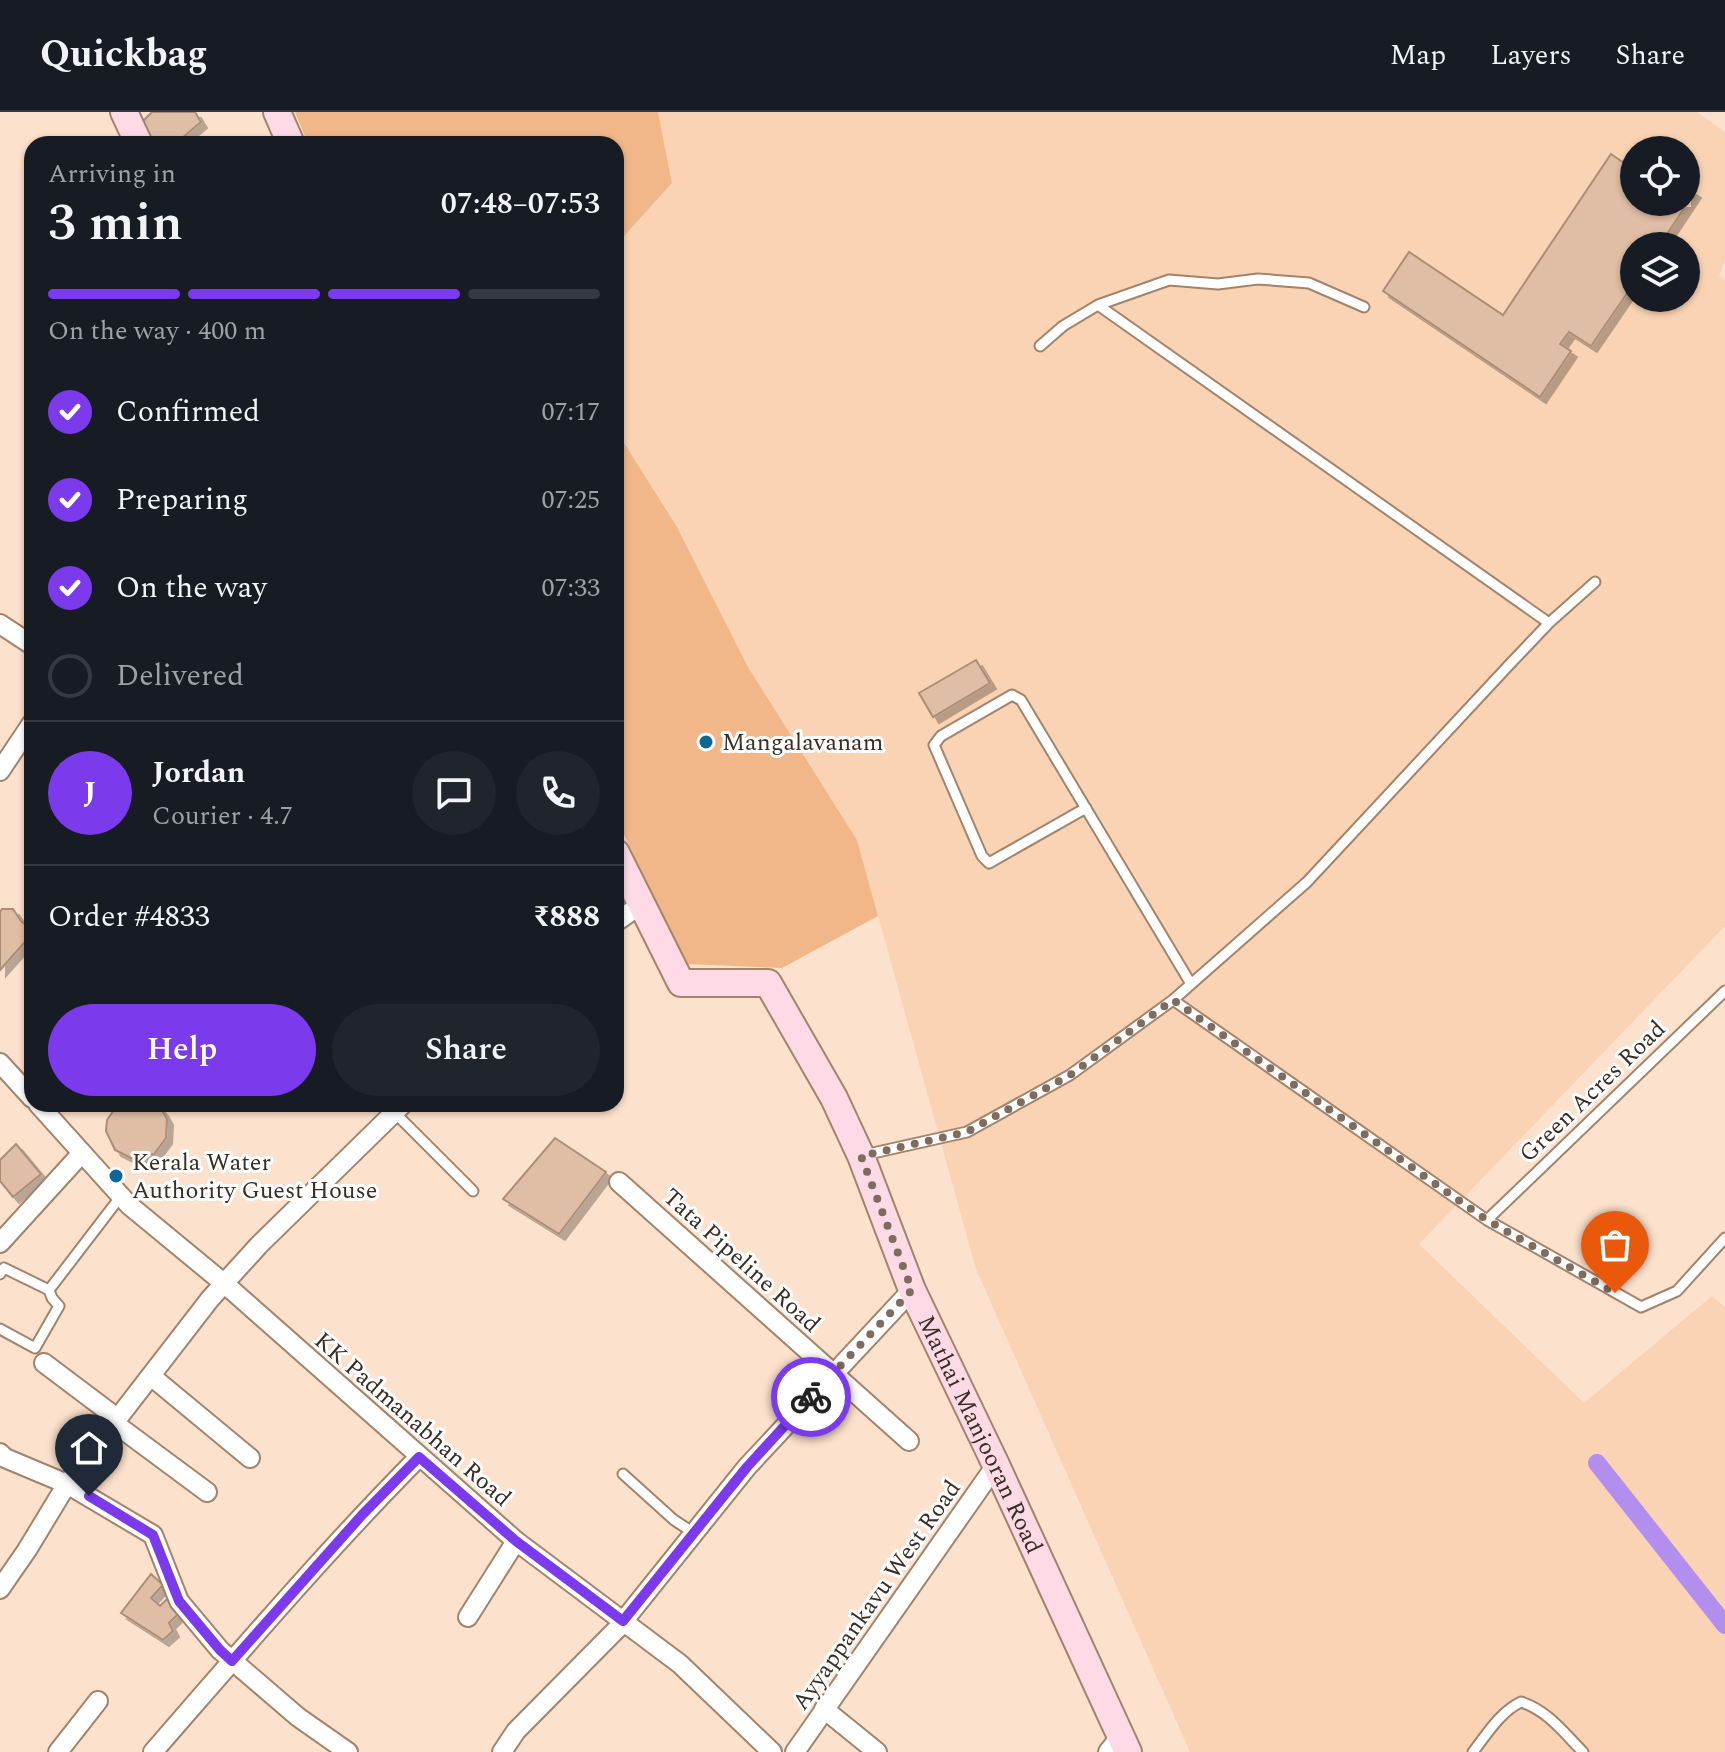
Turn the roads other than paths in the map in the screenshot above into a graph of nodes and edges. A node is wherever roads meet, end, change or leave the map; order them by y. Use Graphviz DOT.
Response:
graph roads {
  1 [pos="124,112"];
  2 [pos="277,112"];
  3 [pos="135,136"];
  4 [pos="288,136"];
  5 [pos="1098,305"];
  6 [pos="1364,307"];
  7 [pos="1040,346"];
  8 [pos="1595,582"];
  9 [pos="1549,623"];
  10 [pos="0,624"];
  11 [pos="24,640"];
  12 [pos="24,735"];
  13 [pos="0,771"];
  14 [pos="1086,808"];
  15 [pos="624,870"];
  16 [pos="640,905"];
  17 [pos="624,916"];
  18 [pos="1191,984"];
  19 [pos="1725,991"];
  20 [pos="1173,1000"];
  21 [pos="0,1063"];
  22 [pos="24,1089"];
  23 [pos="45,1112"];
  24 [pos="394,1112"];
  25 [pos="402,1112"];
  26 [pos="82,1153"];
  27 [pos="861,1156"];
  28 [pos="619,1182"];
  29 [pos="473,1191"];
  30 [pos="121,1196"];
  31 [pos="1487,1220"];
  32 [pos="1725,1238"];
  33 [pos="0,1243"];
  34 [pos="0,1274"];
  35 [pos="225,1284"];
  36 [pos="49,1290"];
  37 [pos="912,1290"];
  38 [pos="0,1329"];
  39 [pos="44,1363"];
  40 [pos="833,1374"];
  41 [pos="151,1376"];
  42 [pos="116,1420"];
  43 [pos="909,1441"];
  44 [pos="0,1453"];
  45 [pos="419,1457"];
  46 [pos="250,1458"];
  47 [pos="996,1465"];
  48 [pos="623,1474"];
  49 [pos="67,1484"];
  50 [pos="207,1492"];
  51 [pos="694,1533"];
  52 [pos="516,1541"];
  53 [pos="0,1589"];
  54 [pos="468,1617"];
  55 [pos="623,1621"];
  56 [pos="232,1661"];
  57 [pos="98,1701"];
  58 [pos="824,1709"];
  59 [pos="1119,1747"];
  60 [pos="58,1752"];
  61 [pos="153,1752"];
  62 [pos="348,1752"];
  63 [pos="502,1752"];
  64 [pos="772,1752"];
  65 [pos="795,1752"];
  66 [pos="877,1752"];
  67 [pos="1473,1752"];
  68 [pos="1583,1752"];
  1 -- 3 [label="street"];
  2 -- 4 [label="street"];
  5 -- 6 [label="lane"];
  5 -- 7 [label="lane"];
  5 -- 9 [label="lane"];
  8 -- 9 [label="lane"];
  9 -- 18 [label="lane"];
  10 -- 11 [label="street"];
  12 -- 13 [label="street"];
  14 -- 14 [label="lane"];
  14 -- 18 [label="lane"];
  15 -- 16 [label="street, Mathai Manjooran Road"];
  16 -- 17 [label="street"];
  16 -- 27 [label="street, Mathai Manjooran Road"];
  18 -- 20 [label="lane"];
  19 -- 31 [label="lane, Green Acres Road"];
  20 -- 27 [label="lane"];
  20 -- 31 [label="lane"];
  21 -- 22 [label="street"];
  23 -- 26 [label="street, KK Padmanabhan Road"];
  24 -- 35 [label="street"];
  25 -- 29 [label="lane"];
  26 -- 30 [label="street, KK Padmanabhan Road"];
  26 -- 33 [label="street"];
  27 -- 37 [label="street, Mathai Manjooran Road"];
  28 -- 40 [label="street, Tata Pipeline Road"];
  30 -- 35 [label="street, KK Padmanabhan Road"];
  30 -- 36 [label="lane"];
  31 -- 32 [label="lane"];
  34 -- 36 [label="lane"];
  35 -- 41 [label="street"];
  35 -- 45 [label="street, KK Padmanabhan Road"];
  36 -- 38 [label="lane"];
  37 -- 40 [label="street"];
  37 -- 47 [label="street, Mathai Manjooran Road"];
  39 -- 42 [label="street"];
  40 -- 43 [label="street, Tata Pipeline Road"];
  40 -- 51 [label="street"];
  41 -- 42 [label="street"];
  41 -- 46 [label="street"];
  42 -- 49 [label="street"];
  42 -- 50 [label="street"];
  44 -- 49 [label="street"];
  45 -- 52 [label="street, KK Padmanabhan Road"];
  45 -- 56 [label="street"];
  47 -- 58 [label="street, Ayyappankavu West Road"];
  47 -- 59 [label="street, Mathai Manjooran Road"];
  48 -- 51 [label="lane"];
  49 -- 53 [label="street"];
  49 -- 56 [label="street"];
  51 -- 55 [label="street"];
  52 -- 54 [label="street"];
  52 -- 55 [label="street, KK Padmanabhan Road"];
  55 -- 63 [label="street"];
  55 -- 64 [label="street, KK Padmanabhan Road"];
  56 -- 61 [label="street"];
  56 -- 62 [label="street"];
  57 -- 60 [label="street"];
  58 -- 65 [label="street, Ayyappankavu West Road"];
  58 -- 66 [label="street"];
  67 -- 68 [label="lane"];
}
